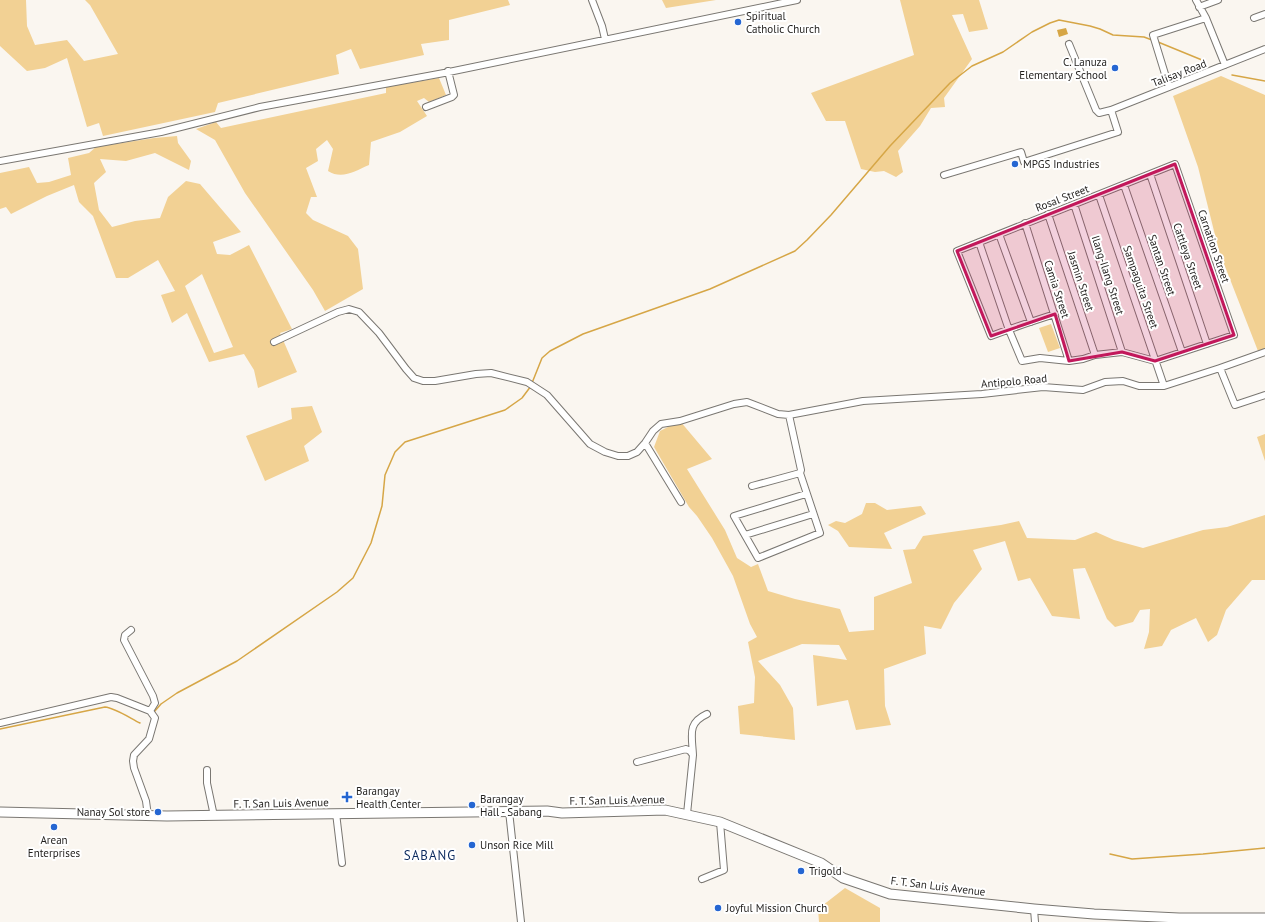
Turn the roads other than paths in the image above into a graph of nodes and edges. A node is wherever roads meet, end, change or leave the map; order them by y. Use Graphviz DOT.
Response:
graph roads {
  1 [pos="592,0"];
  2 [pos="797,0"];
  3 [pos="1196,0"];
  4 [pos="1218,0"];
  5 [pos="1199,7"];
  6 [pos="1265,14"];
  7 [pos="1206,18"];
  8 [pos="1254,18"];
  9 [pos="605,39"];
  10 [pos="1069,44"];
  11 [pos="1265,49"];
  12 [pos="1225,66"];
  13 [pos="448,72"];
  14 [pos="1169,87"];
  15 [pos="426,107"];
  16 [pos="1111,110"];
  17 [pos="0,161"];
  18 [pos="1175,164"];
  19 [pos="1150,174"];
  20 [pos="944,175"];
  21 [pos="1124,185"];
  22 [pos="1099,195"];
  23 [pos="1074,204"];
  24 [pos="1048,214"];
  25 [pos="1025,223"];
  26 [pos="999,234"];
  27 [pos="979,242"];
  28 [pos="1055,314"];
  29 [pos="1031,322"];
  30 [pos="1009,330"];
  31 [pos="274,342"];
  32 [pos="1207,344"];
  33 [pos="1122,352"];
  34 [pos="1182,352"];
  35 [pos="1265,352"];
  36 [pos="1095,355"];
  37 [pos="1069,361"];
  38 [pos="1155,361"];
  39 [pos="1220,368"];
  40 [pos="1164,386"];
  41 [pos="1265,394"];
  42 [pos="789,415"];
  43 [pos="645,443"];
  44 [pos="800,473"];
  45 [pos="752,486"];
  46 [pos="806,494"];
  47 [pos="681,502"];
  48 [pos="813,514"];
  49 [pos="745,535"];
  50 [pos="131,630"];
  51 [pos="150,712"];
  52 [pos="707,714"];
  53 [pos="0,723"];
  54 [pos="693,755"];
  55 [pos="637,762"];
  56 [pos="207,770"];
  57 [pos="509,811"];
  58 [pos="0,812"];
  59 [pos="336,813"];
  60 [pos="688,814"];
  61 [pos="148,816"];
  62 [pos="214,816"];
  63 [pos="720,822"];
  64 [pos="342,863"];
  65 [pos="702,879"];
  66 [pos="1034,909"];
  67 [pos="1265,918"];
  68 [pos="1151,919"];
  69 [pos="521,922"];
  70 [pos="1035,922"];
  1 -- 9 [label="street"];
  2 -- 9 [label="street"];
  3 -- 5 [label="street"];
  4 -- 5 [label="street"];
  5 -- 7 [label="street"];
  6 -- 8 [label="street"];
  7 -- 12 [label="street"];
  7 -- 14 [label="street"];
  9 -- 13 [label="street"];
  10 -- 16 [label="street, Talisay Road"];
  11 -- 12 [label="street, Talisay Road"];
  12 -- 14 [label="street, Talisay Road"];
  13 -- 15 [label="street"];
  13 -- 17 [label="street"];
  14 -- 16 [label="street, Talisay Road"];
  16 -- 20 [label="street"];
  18 -- 19 [label="street, Rosal Street"];
  18 -- 32 [label="street, Carnation Street"];
  19 -- 21 [label="street, Rosal Street"];
  19 -- 32 [label="street, Cattleya Street"];
  21 -- 22 [label="street, Rosal Street"];
  21 -- 34 [label="street, Santan Street"];
  22 -- 23 [label="street, Rosal Street"];
  22 -- 38 [label="street, Sampaguita Street"];
  23 -- 24 [label="street, Rosal Street"];
  23 -- 33 [label="street, Ilang-Ilang Street"];
  24 -- 25 [label="street, Rosal Street"];
  24 -- 36 [label="street, Jasmin Street"];
  25 -- 26 [label="street, Rosal Street"];
  25 -- 28 [label="street, Camia Street"];
  26 -- 27 [label="street, Rosal Street"];
  26 -- 29 [label="street"];
  27 -- 30 [label="street"];
  27 -- 30 [label="street, Rosal Street"];
  28 -- 29 [label="street"];
  28 -- 37 [label="street, Camia Street"];
  29 -- 30 [label="street"];
  30 -- 37 [label="street"];
  31 -- 43 [label="street"];
  32 -- 34 [label="street"];
  33 -- 36 [label="street"];
  33 -- 38 [label="street"];
  34 -- 38 [label="street"];
  35 -- 39 [label="street, Antipolo Road"];
  36 -- 37 [label="street"];
  38 -- 40 [label="street, Sampaguita Street"];
  39 -- 40 [label="street, Antipolo Road"];
  39 -- 41 [label="street"];
  40 -- 42 [label="street, Antipolo Road"];
  42 -- 43 [label="street"];
  42 -- 44 [label="street"];
  43 -- 47 [label="street"];
  44 -- 45 [label="street"];
  44 -- 46 [label="street"];
  46 -- 48 [label="street"];
  46 -- 49 [label="street"];
  48 -- 49 [label="street"];
  48 -- 49 [label="street"];
  50 -- 51 [label="street"];
  51 -- 53 [label="street"];
  51 -- 61 [label="street"];
  52 -- 54 [label="street"];
  54 -- 55 [label="street"];
  54 -- 60 [label="street"];
  56 -- 62 [label="street"];
  57 -- 59 [label="main road, F. T. San Luis Avenue"];
  57 -- 60 [label="main road, F. T. San Luis Avenue"];
  57 -- 69 [label="street"];
  58 -- 61 [label="main road, F. T. San Luis Avenue"];
  59 -- 62 [label="main road, F. T. San Luis Avenue"];
  59 -- 64 [label="street"];
  60 -- 63 [label="main road, F. T. San Luis Avenue"];
  61 -- 62 [label="main road, F. T. San Luis Avenue"];
  63 -- 65 [label="street"];
  63 -- 66 [label="main road, F. T. San Luis Avenue"];
  66 -- 68 [label="main road, F. T. San Luis Avenue"];
  66 -- 70 [label="street"];
  67 -- 68 [label="main road, F. T. San Luis Avenue"];
}
